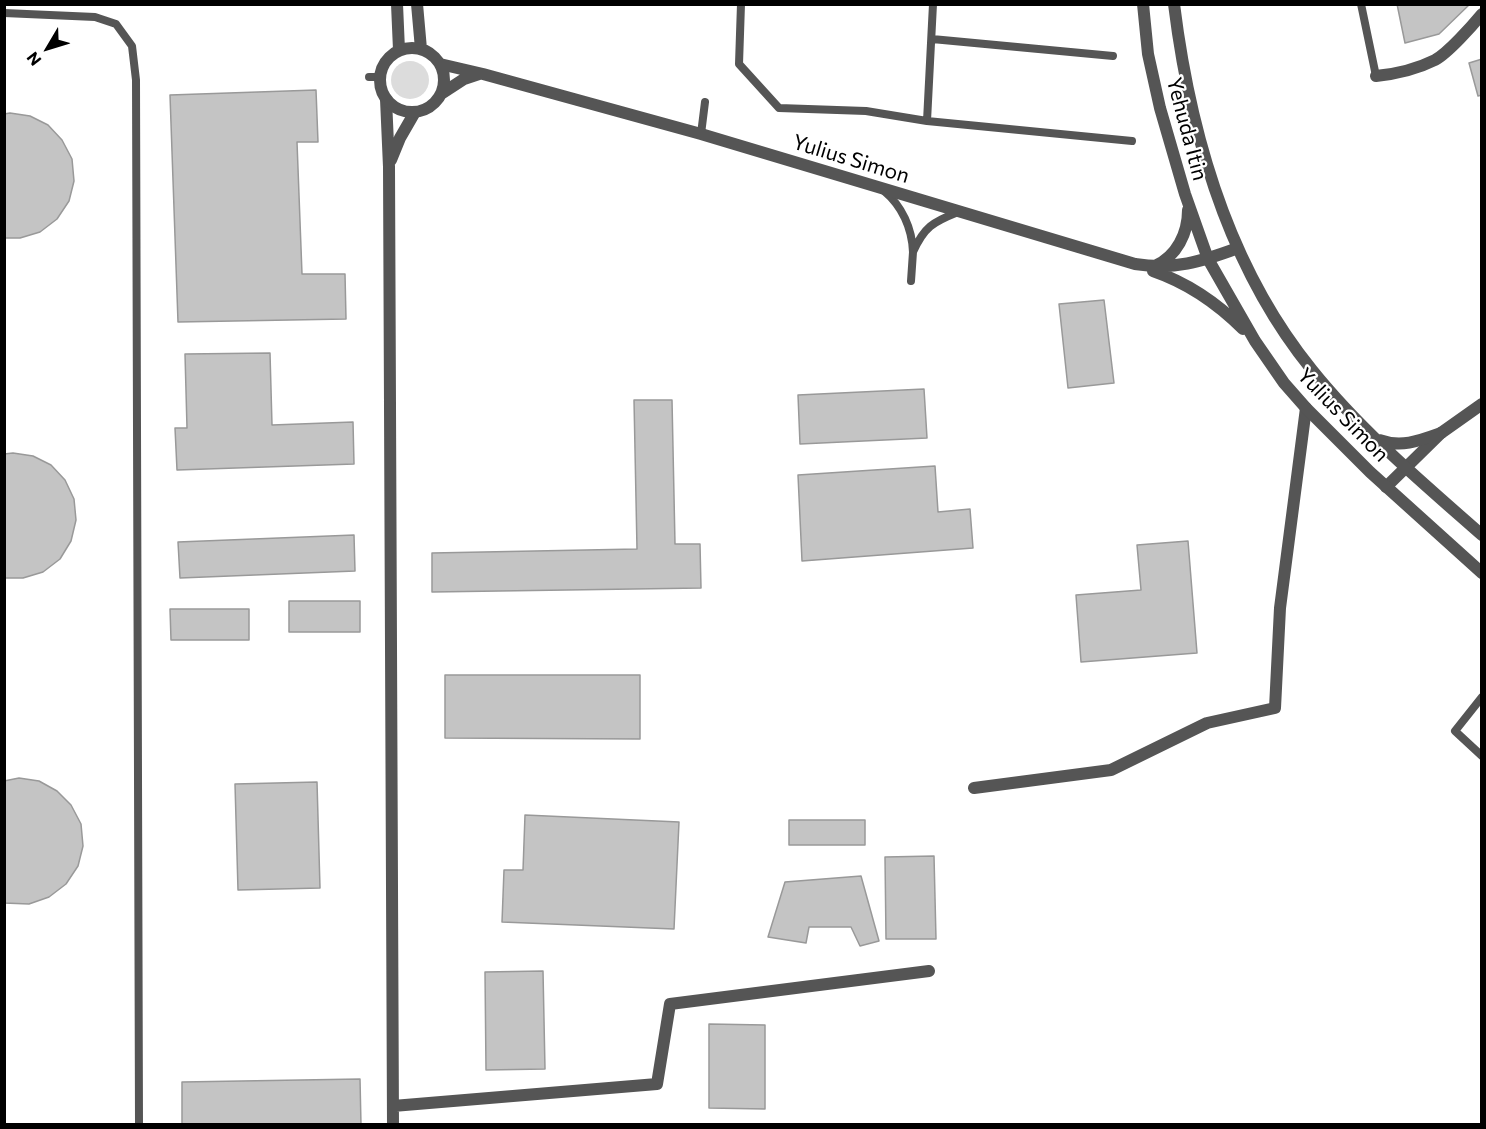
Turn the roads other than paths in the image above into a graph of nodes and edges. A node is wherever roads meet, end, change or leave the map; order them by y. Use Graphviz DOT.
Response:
graph roads {
  1 [pos="397,4"];
  2 [pos="417,4"];
  3 [pos="741,4"];
  4 [pos="933,4"];
  5 [pos="1143,4"];
  6 [pos="1174,4"];
  7 [pos="1361,4"];
  8 [pos="4,13"];
  9 [pos="1482,14"];
  10 [pos="932,39"];
  11 [pos="421,49"];
  12 [pos="399,50"];
  13 [pos="1113,56"];
  14 [pos="440,64"];
  15 [pos="483,74"];
  16 [pos="1376,76"];
  17 [pos="441,94"];
  18 [pos="386,99"];
  19 [pos="705,102"];
  20 [pos="415,112"];
  21 [pos="927,121"];
  22 [pos="701,134"];
  23 [pos="1132,141"];
  24 [pos="389,167"];
  25 [pos="880,188"];
  26 [pos="1185,194"];
  27 [pos="958,212"];
  28 [pos="1238,248"];
  29 [pos="913,252"];
  30 [pos="1208,259"];
  31 [pos="1135,264"];
  32 [pos="1154,267"];
  33 [pos="910,281"];
  34 [pos="1255,341"];
  35 [pos="1482,404"];
  36 [pos="1306,408"];
  37 [pos="1441,434"];
  38 [pos="1376,439"];
  39 [pos="1406,467"];
  40 [pos="1386,487"];
  41 [pos="1482,535"];
  42 [pos="1482,573"];
  43 [pos="1482,697"];
  44 [pos="1482,756"];
  45 [pos="974,788"];
  46 [pos="928,971"];
  47 [pos="393,1106"];
  48 [pos="139,1125"];
  49 [pos="393,1125"];
  1 -- 12 [label="street"];
  2 -- 11 [label="street"];
  3 -- 21 [label="lane"];
  4 -- 10 [label="lane"];
  5 -- 26 [label="street, Yehuda Itin"];
  6 -- 28 [label="street, Yehuda Itin"];
  7 -- 16 [label="lane"];
  8 -- 48 [label="lane"];
  9 -- 16 [label="street"];
  10 -- 13 [label="lane"];
  10 -- 21 [label="lane"];
  11 -- 12 [label="street"];
  11 -- 14 [label="street"];
  12 -- 18 [label="street"];
  14 -- 15 [label="street, Yulius Simon"];
  14 -- 17 [label="street"];
  15 -- 17 [label="street"];
  15 -- 22 [label="street, Yulius Simon"];
  17 -- 20 [label="street"];
  18 -- 20 [label="street"];
  18 -- 24 [label="street"];
  19 -- 22 [label="lane"];
  20 -- 24 [label="street"];
  21 -- 23 [label="lane"];
  22 -- 25 [label="street, Yulius Simon"];
  24 -- 47 [label="street"];
  25 -- 27 [label="street, Yulius Simon"];
  25 -- 29 [label="lane"];
  26 -- 30 [label="street, Yehuda Itin"];
  26 -- 32 [label="street"];
  27 -- 29 [label="lane"];
  27 -- 31 [label="street, Yulius Simon"];
  28 -- 30 [label="street, Yulius Simon"];
  28 -- 38 [label="street, Yulius Simon"];
  29 -- 33 [label="lane"];
  30 -- 32 [label="street, Yulius Simon"];
  30 -- 34 [label="street, Yulius Simon"];
  31 -- 32 [label="street, Yulius Simon"];
  31 -- 34 [label="street"];
  34 -- 36 [label="street, Yulius Simon"];
  35 -- 37 [label="street"];
  36 -- 40 [label="street, Yulius Simon"];
  36 -- 45 [label="street"];
  37 -- 38 [label="street"];
  37 -- 39 [label="street"];
  38 -- 39 [label="street, Yulius Simon"];
  39 -- 40 [label="street"];
  39 -- 41 [label="street, Yulius Simon"];
  40 -- 42 [label="street, Yulius Simon"];
  43 -- 44 [label="lane"];
  46 -- 47 [label="street"];
  47 -- 49 [label="street"];
}
